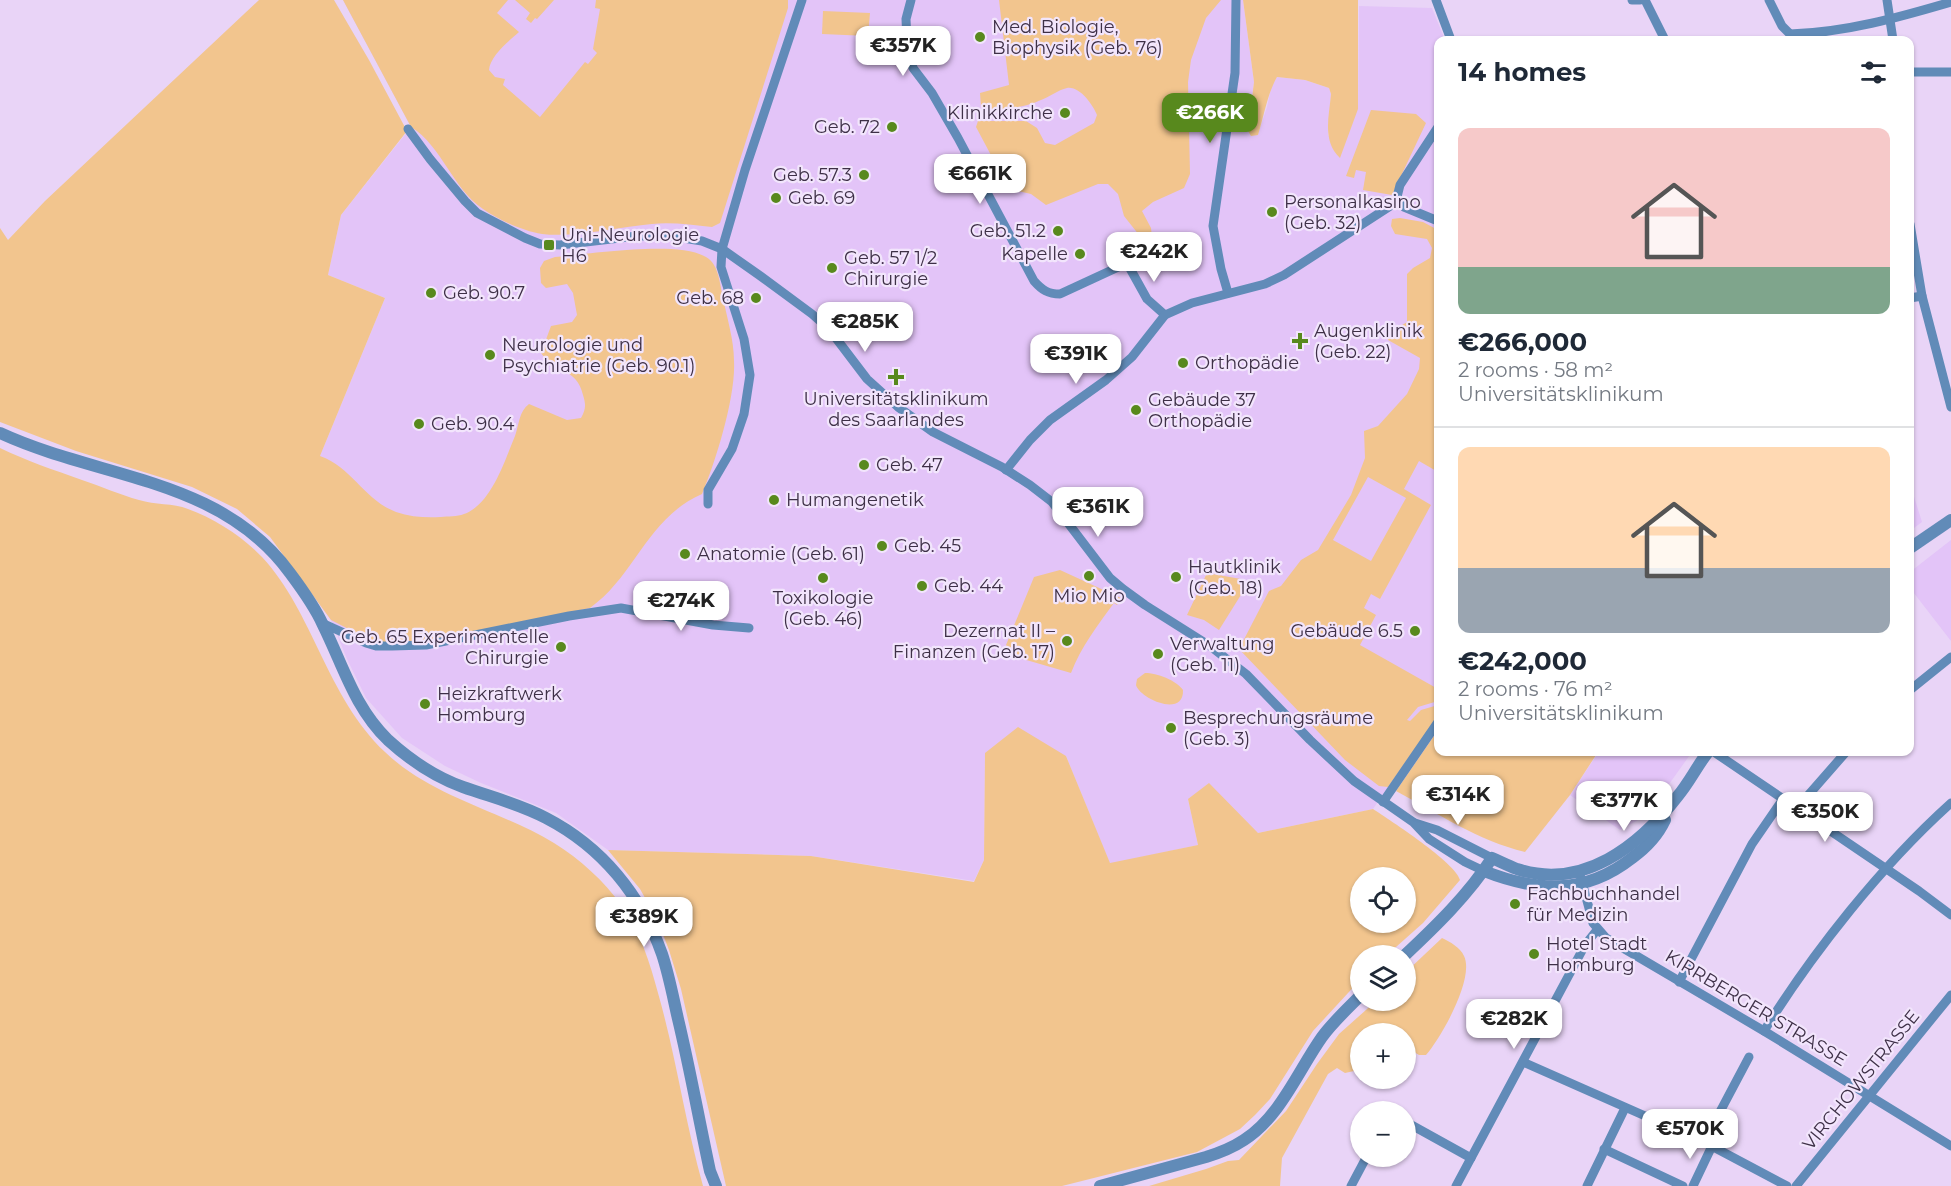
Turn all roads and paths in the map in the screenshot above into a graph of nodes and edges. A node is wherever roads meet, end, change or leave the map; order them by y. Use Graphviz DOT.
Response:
graph roads {
  1 [pos="802,0"];
  2 [pos="911,0"];
  3 [pos="1236,0"];
  4 [pos="1436,0"];
  5 [pos="1632,0"];
  6 [pos="1640,0"];
  7 [pos="1645,0"];
  8 [pos="1769,0"];
  9 [pos="1887,0"];
  10 [pos="1951,2"];
  11 [pos="1890,18"];
  12 [pos="1450,36"];
  13 [pos="1663,36"];
  14 [pos="1892,36"];
  15 [pos="1914,72"];
  16 [pos="1951,72"];
  17 [pos="408,129"];
  18 [pos="1434,133"];
  19 [pos="1398,201"];
  20 [pos="1434,219"];
  21 [pos="1914,248"];
  22 [pos="722,249"];
  23 [pos="1228,293"];
  24 [pos="1922,296"];
  25 [pos="1914,297"];
  26 [pos="1165,315"];
  27 [pos="1951,407"];
  28 [pos="0,433"];
  29 [pos="1006,470"];
  30 [pos="708,504"];
  31 [pos="1951,520"];
  32 [pos="1914,545"];
  33 [pos="322,623"];
  34 [pos="749,628"];
  35 [pos="1951,657"];
  36 [pos="1914,687"];
  37 [pos="1434,728"];
  38 [pos="1705,756"];
  39 [pos="1720,756"];
  40 [pos="1842,756"];
  41 [pos="1783,799"];
  42 [pos="1383,802"];
  43 [pos="1673,802"];
  44 [pos="1951,802"];
  45 [pos="1797,808"];
  46 [pos="1413,822"];
  47 [pos="1492,858"];
  48 [pos="1886,869"];
  49 [pos="1484,871"];
  50 [pos="1579,871"];
  51 [pos="1582,884"];
  52 [pos="1951,915"];
  53 [pos="1598,930"];
  54 [pos="1415,945"];
  55 [pos="1680,982"];
  56 [pos="1951,995"];
  57 [pos="1350,1007"];
  58 [pos="1764,1031"];
  59 [pos="1749,1057"];
  60 [pos="1523,1062"];
  61 [pos="1870,1095"];
  62 [pos="1625,1108"];
  63 [pos="1416,1128"];
  64 [pos="1708,1144"];
  65 [pos="1951,1146"];
  66 [pos="1604,1149"];
  67 [pos="1471,1158"];
  68 [pos="1361,1167"];
  69 [pos="716,1186"];
  70 [pos="1100,1186"];
  71 [pos="1351,1186"];
  72 [pos="1456,1186"];
  73 [pos="1587,1186"];
  74 [pos="1683,1186"];
  75 [pos="1693,1186"];
  76 [pos="1787,1186"];
  77 [pos="1796,1186"];
  1 -- 22 [label="street"];
  2 -- 26 [label="street"];
  3 -- 23 [label="street"];
  4 -- 12 [label="street"];
  5 -- 6 [label="street"];
  7 -- 13 [label="street"];
  8 -- 11 [label="street"];
  9 -- 11 [label="street"];
  10 -- 11 [label="street"];
  11 -- 14 [label="street"];
  15 -- 16 [label="street"];
  17 -- 22 [label="street"];
  18 -- 19 [label="street"];
  19 -- 20 [label="street"];
  19 -- 23 [label="street"];
  21 -- 24 [label="street"];
  22 -- 29 [label="street"];
  22 -- 30 [label="street"];
  23 -- 26 [label="street"];
  24 -- 25 [label="street"];
  24 -- 27 [label="street"];
  26 -- 29 [label="street"];
  28 -- 33 [label="street"];
  29 -- 42 [label="street"];
  31 -- 32 [label="street"];
  33 -- 34 [label="street"];
  33 -- 69 [label="street"];
  35 -- 36 [label="street"];
  37 -- 42 [label="street"];
  38 -- 43 [label="street"];
  39 -- 41 [label="street"];
  40 -- 45 [label="street"];
  41 -- 45 [label="street"];
  41 -- 55 [label="street"];
  42 -- 46 [label="street"];
  43 -- 50 [label="street"];
  43 -- 51 [label="street"];
  44 -- 48 [label="street"];
  45 -- 48 [label="street"];
  46 -- 47 [label="street"];
  46 -- 49 [label="street"];
  47 -- 49 [label="street"];
  47 -- 50 [label="street"];
  48 -- 52 [label="street"];
  48 -- 58 [label="street"];
  49 -- 51 [label="street"];
  49 -- 54 [label="street"];
  50 -- 51 [label="street"];
  51 -- 53 [label="street"];
  53 -- 55 [label="street, KIRRBERGER STRASSE"];
  53 -- 60 [label="street"];
  55 -- 58 [label="street, KIRRBERGER STRASSE"];
  56 -- 61 [label="street, VIRCHOWSTRASSE"];
  57 -- 70 [label="street"];
  58 -- 61 [label="street, KIRRBERGER STRASSE"];
  59 -- 64 [label="street"];
  60 -- 62 [label="street"];
  60 -- 67 [label="street"];
  61 -- 65 [label="street, KIRRBERGER STRASSE"];
  61 -- 77 [label="street, VIRCHOWSTRASSE"];
  62 -- 64 [label="street"];
  62 -- 66 [label="street"];
  63 -- 67 [label="street"];
  64 -- 75 [label="street"];
  64 -- 76 [label="street"];
  66 -- 73 [label="street"];
  66 -- 74 [label="street"];
  67 -- 72 [label="street"];
  68 -- 71 [label="street"];
}
